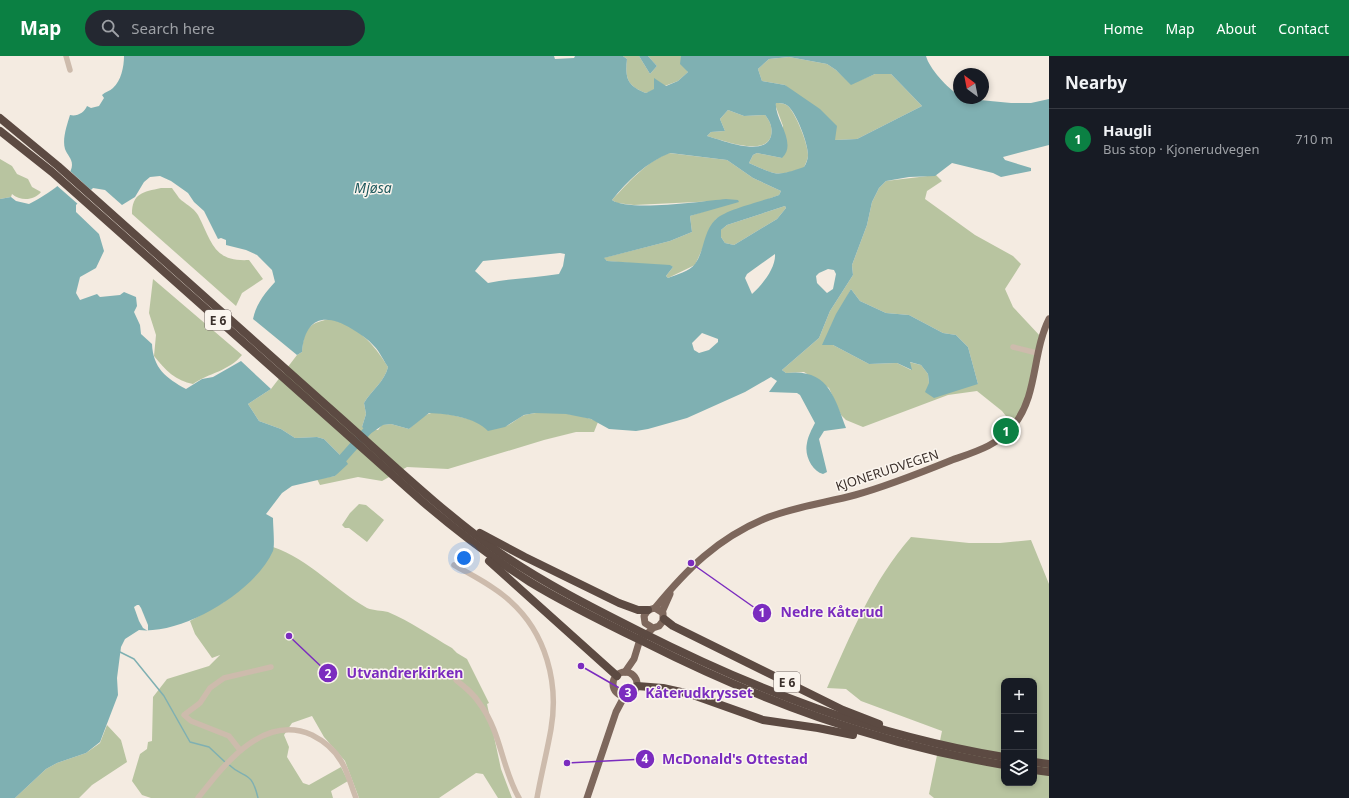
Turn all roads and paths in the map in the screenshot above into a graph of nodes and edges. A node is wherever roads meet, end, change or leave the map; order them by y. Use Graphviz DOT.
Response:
graph roads {
  1 [pos="66,56"];
  2 [pos="70,70"];
  3 [pos="0,118"];
  4 [pos="0,131"];
  5 [pos="55,169"];
  6 [pos="1049,319"];
  7 [pos="1013,347"];
  8 [pos="1037,353"];
  9 [pos="459,527"];
  10 [pos="454,565"];
  11 [pos="657,612"];
  12 [pos="645,623"];
  13 [pos="653,628"];
  14 [pos="641,641"];
  15 [pos="663,647"];
  16 [pos="634,659"];
  17 [pos="271,667"];
  18 [pos="625,672"];
  19 [pos="633,675"];
  20 [pos="617,676"];
  21 [pos="456,680"];
  22 [pos="637,686"];
  23 [pos="622,694"];
  24 [pos="879,737"];
  25 [pos="913,738"];
  26 [pos="240,750"];
  27 [pos="1001,756"];
  28 [pos="1037,762"];
  29 [pos="1001,764"];
  30 [pos="1049,764"];
  31 [pos="1037,770"];
  32 [pos="1049,772"];
  33 [pos="198,798"];
  34 [pos="356,798"];
  35 [pos="519,798"];
  36 [pos="537,798"];
  37 [pos="587,798"];
  1 -- 2 [label="street"];
  3 -- 5 [label="highway, E 6"];
  4 -- 5 [label="highway, E 6"];
  5 -- 9 [label="highway, E 6"];
  6 -- 8 [label="main road, KJONERUDVEGEN"];
  7 -- 8 [label="street"];
  8 -- 11 [label="main road, KJONERUDVEGEN"];
  9 -- 11 [label="highway, E 6"];
  9 -- 15 [label="highway, E 6"];
  9 -- 20 [label="highway, E 6"];
  10 -- 36 [label="street"];
  11 -- 12 [label="main road, KJONERUDVEGEN"];
  11 -- 13 [label="main road, KJONERUDVEGEN"];
  11 -- 25 [label="highway, E 6"];
  12 -- 13 [label="main road"];
  12 -- 14 [label="main road, KJONERUDVEGEN"];
  13 -- 14 [label="main road, KJONERUDVEGEN"];
  14 -- 16 [label="main road, KJONERUDVEGEN"];
  15 -- 24 [label="highway, E 6"];
  15 -- 25 [label="highway, E 6"];
  16 -- 18 [label="main road, KJONERUDVEGEN"];
  16 -- 19 [label="main road, KJONERUDVEGEN"];
  17 -- 26 [label="street"];
  18 -- 19 [label="main road"];
  18 -- 20 [label="main road, KJONERUDVEGEN"];
  19 -- 22 [label="main road, KJONERUDVEGEN"];
  20 -- 23 [label="main road"];
  21 -- 35 [label="street"];
  22 -- 23 [label="main road"];
  22 -- 24 [label="highway, E 6"];
  23 -- 37 [label="main road"];
  24 -- 29 [label="highway, E 6"];
  25 -- 27 [label="highway, E 6"];
  26 -- 33 [label="street"];
  26 -- 34 [label="street"];
  28 -- 30 [label="highway"];
  31 -- 32 [label="highway"];
}
